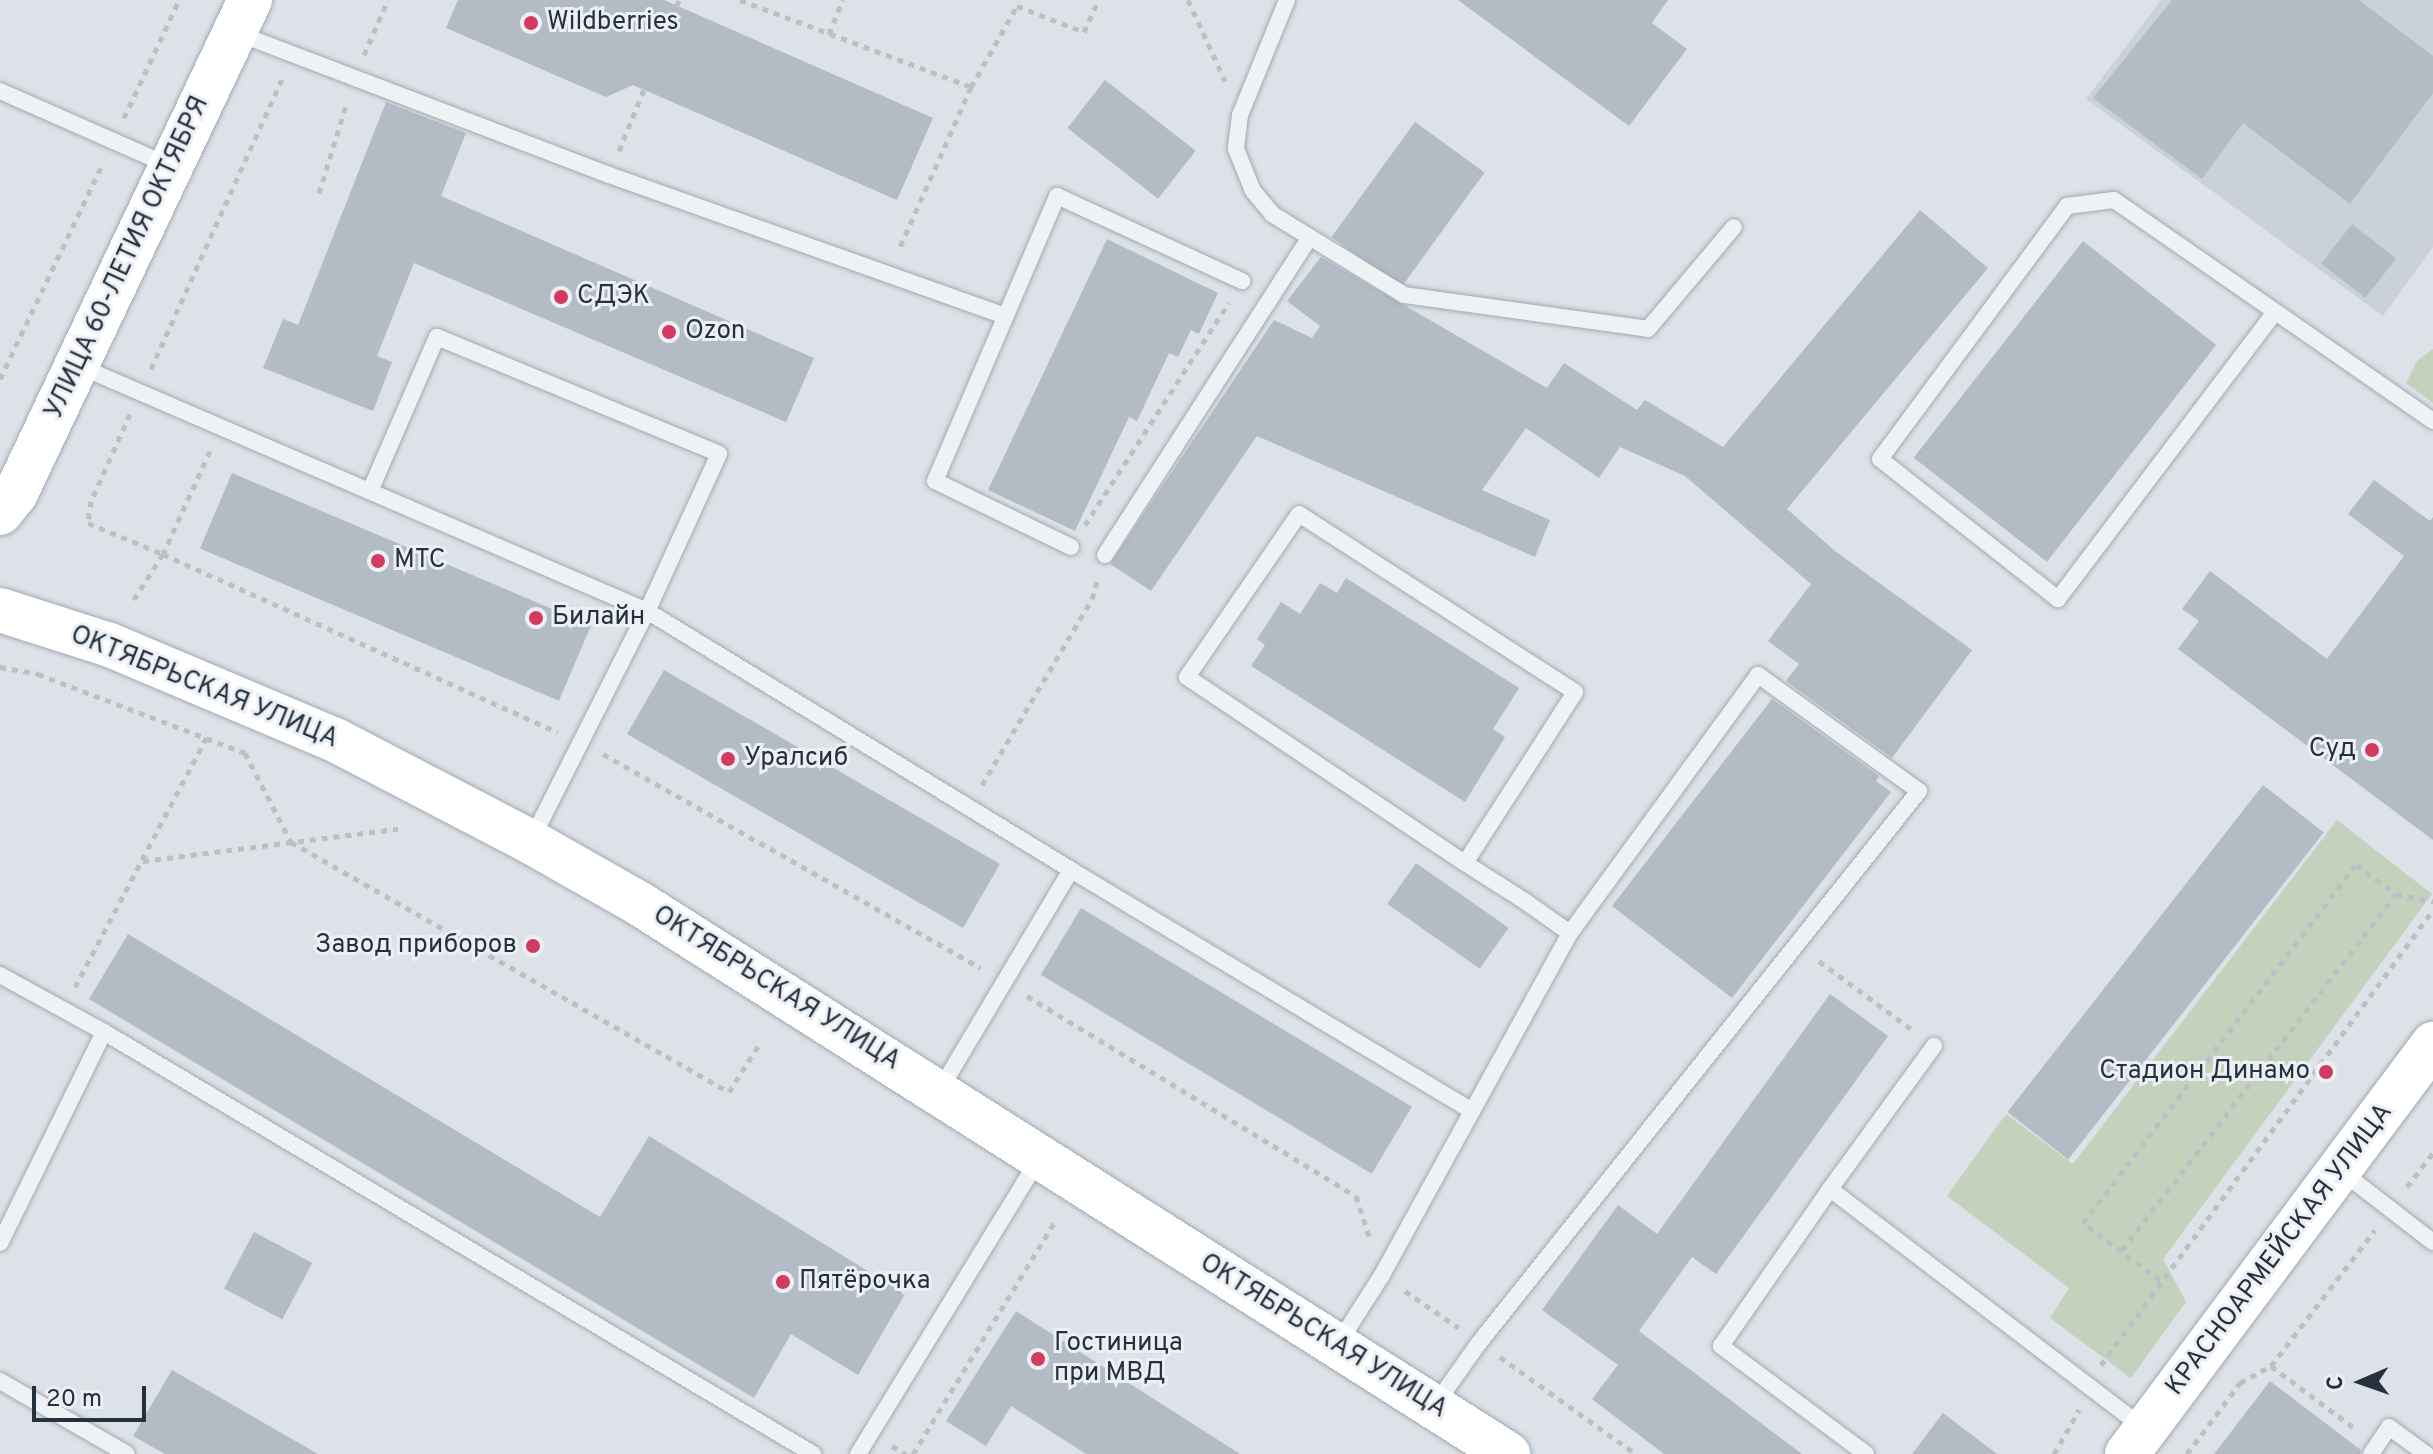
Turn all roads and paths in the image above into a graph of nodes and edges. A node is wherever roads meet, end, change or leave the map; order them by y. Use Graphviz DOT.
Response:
graph roads {
  1 [pos="179,0"];
  2 [pos="740,0"];
  3 [pos="843,0"];
  4 [pos="1098,0"];
  5 [pos="1188,0"];
  6 [pos="1287,0"];
  7 [pos="243,16"];
  8 [pos="829,34"];
  9 [pos="293,55"];
  10 [pos="971,87"];
  11 [pos="644,89"];
  12 [pos="0,91"];
  13 [pos="1240,115"];
  14 [pos="113,142"];
  15 [pos="171,167"];
  16 [pos="609,175"];
  17 [pos="1734,227"];
  18 [pos="1310,237"];
  19 [pos="889,274"];
  20 [pos="1242,281"];
  21 [pos="2275,312"];
  22 [pos="1003,315"];
  23 [pos="78,366"];
  24 [pos="0,379"];
  25 [pos="140,393"];
  26 [pos="2433,421"];
  27 [pos="220,429"];
  28 [pos="370,491"];
  29 [pos="0,513"];
  30 [pos="1071,547"];
  31 [pos="163,554"];
  32 [pos="1105,555"];
  33 [pos="133,601"];
  34 [pos="0,610"];
  35 [pos="647,611"];
  36 [pos="0,667"];
  37 [pos="207,737"];
  38 [pos="582,742"];
  39 [pos="969,807"];
  40 [pos="398,829"];
  41 [pos="291,842"];
  42 [pos="531,842"];
  43 [pos="142,861"];
  44 [pos="1465,863"];
  45 [pos="1071,870"];
  46 [pos="2396,894"];
  47 [pos="2433,901"];
  48 [pos="2433,910"];
  49 [pos="1570,933"];
  50 [pos="1797,945"];
  51 [pos="0,975"];
  52 [pos="1005,982"];
  53 [pos="63,1010"];
  54 [pos="104,1032"];
  55 [pos="760,1043"];
  56 [pos="2433,1044"];
  57 [pos="1934,1046"];
  58 [pos="939,1091"];
  59 [pos="1472,1111"];
  60 [pos="2433,1153"];
  61 [pos="1040,1157"];
  62 [pos="2341,1171"];
  63 [pos="1830,1189"];
  64 [pos="2391,1209"];
  65 [pos="1055,1221"];
  66 [pos="2433,1242"];
  67 [pos="0,1243"];
  68 [pos="2122,1250"];
  69 [pos="1382,1275"];
  70 [pos="1479,1343"];
  71 [pos="1337,1345"];
  72 [pos="2271,1366"];
  73 [pos="0,1381"];
  74 [pos="1434,1407"];
  75 [pos="2136,1442"];
  76 [pos="1494,1450"];
  77 [pos="2374,1450"];
  78 [pos="127,1454"];
  79 [pos="813,1454"];
  80 [pos="858,1454"];
  81 [pos="913,1454"];
  82 [pos="1636,1454"];
  83 [pos="1866,1454"];
  84 [pos="2187,1454"];
  85 [pos="2426,1454"];
  1 -- 14 [label="path"];
  2 -- 8 [label="path"];
  3 -- 8 [label="path"];
  4 -- 10 [label="path"];
  5 -- 13 [label="path"];
  6 -- 13 [label="lane"];
  7 -- 9 [label="lane"];
  7 -- 15 [label="main road, УЛИЦА 60-ЛЕТИЯ ОКТЯБРЯ"];
  8 -- 10 [label="path"];
  9 -- 16 [label="lane"];
  9 -- 25 [label="path"];
  10 -- 19 [label="path"];
  11 -- 16 [label="path"];
  12 -- 14 [label="lane"];
  13 -- 18 [label="lane"];
  14 -- 15 [label="lane"];
  14 -- 24 [label="path"];
  15 -- 23 [label="main road, УЛИЦА 60-ЛЕТИЯ ОКТЯБРЯ"];
  16 -- 19 [label="lane"];
  17 -- 18 [label="lane"];
  18 -- 32 [label="lane"];
  19 -- 22 [label="lane"];
  20 -- 22 [label="lane"];
  20 -- 30 [label="path"];
  21 -- 21 [label="lane"];
  21 -- 26 [label="lane"];
  22 -- 30 [label="lane"];
  23 -- 25 [label="lane"];
  23 -- 29 [label="main road, УЛИЦА 60-ЛЕТИЯ ОКТЯБРЯ"];
  25 -- 27 [label="lane"];
  25 -- 31 [label="path"];
  27 -- 28 [label="lane"];
  27 -- 31 [label="path"];
  28 -- 35 [label="lane"];
  28 -- 35 [label="lane"];
  31 -- 33 [label="path"];
  31 -- 38 [label="path"];
  32 -- 39 [label="path"];
  34 -- 42 [label="main road, ОКТЯБРЬСКАЯ УЛИЦА"];
  35 -- 38 [label="lane"];
  35 -- 39 [label="lane"];
  36 -- 37 [label="path"];
  37 -- 41 [label="path"];
  37 -- 43 [label="path"];
  38 -- 42 [label="lane"];
  38 -- 52 [label="path"];
  39 -- 45 [label="lane"];
  40 -- 41 [label="path"];
  41 -- 43 [label="path"];
  41 -- 55 [label="path"];
  42 -- 58 [label="main road, ОКТЯБРЬСКАЯ УЛИЦА"];
  43 -- 53 [label="path"];
  44 -- 44 [label="lane"];
  44 -- 49 [label="lane"];
  45 -- 52 [label="lane"];
  45 -- 59 [label="lane"];
  46 -- 47 [label="path"];
  46 -- 68 [label="path"];
  46 -- 68 [label="path"];
  48 -- 68 [label="path"];
  49 -- 50 [label="lane"];
  49 -- 59 [label="lane"];
  50 -- 57 [label="path"];
  50 -- 70 [label="lane"];
  51 -- 53 [label="lane"];
  52 -- 58 [label="lane"];
  52 -- 69 [label="path"];
  53 -- 54 [label="lane"];
  54 -- 67 [label="lane"];
  54 -- 79 [label="lane"];
  56 -- 62 [label="main road, КРАСНОАРМЕЙСКАЯ УЛИЦА"];
  57 -- 63 [label="lane"];
  58 -- 61 [label="main road, ОКТЯБРЬСКАЯ УЛИЦА"];
  59 -- 69 [label="lane"];
  60 -- 64 [label="path"];
  61 -- 71 [label="main road, ОКТЯБРЬСКАЯ УЛИЦА"];
  61 -- 80 [label="lane"];
  62 -- 64 [label="lane"];
  62 -- 75 [label="main road, КРАСНОАРМЕЙСКАЯ УЛИЦА"];
  63 -- 75 [label="lane"];
  63 -- 83 [label="lane"];
  64 -- 66 [label="lane"];
  64 -- 72 [label="path"];
  65 -- 81 [label="path"];
  69 -- 70 [label="path"];
  69 -- 71 [label="lane"];
  70 -- 74 [label="lane"];
  70 -- 82 [label="path"];
  71 -- 74 [label="main road, ОКТЯБРЬСКАЯ УЛИЦА"];
  72 -- 77 [label="path"];
  72 -- 84 [label="path"];
  73 -- 78 [label="lane"];
  74 -- 76 [label="main road, ОКТЯБРЬСКАЯ УЛИЦА"];
  77 -- 85 [label="lane"];
}
